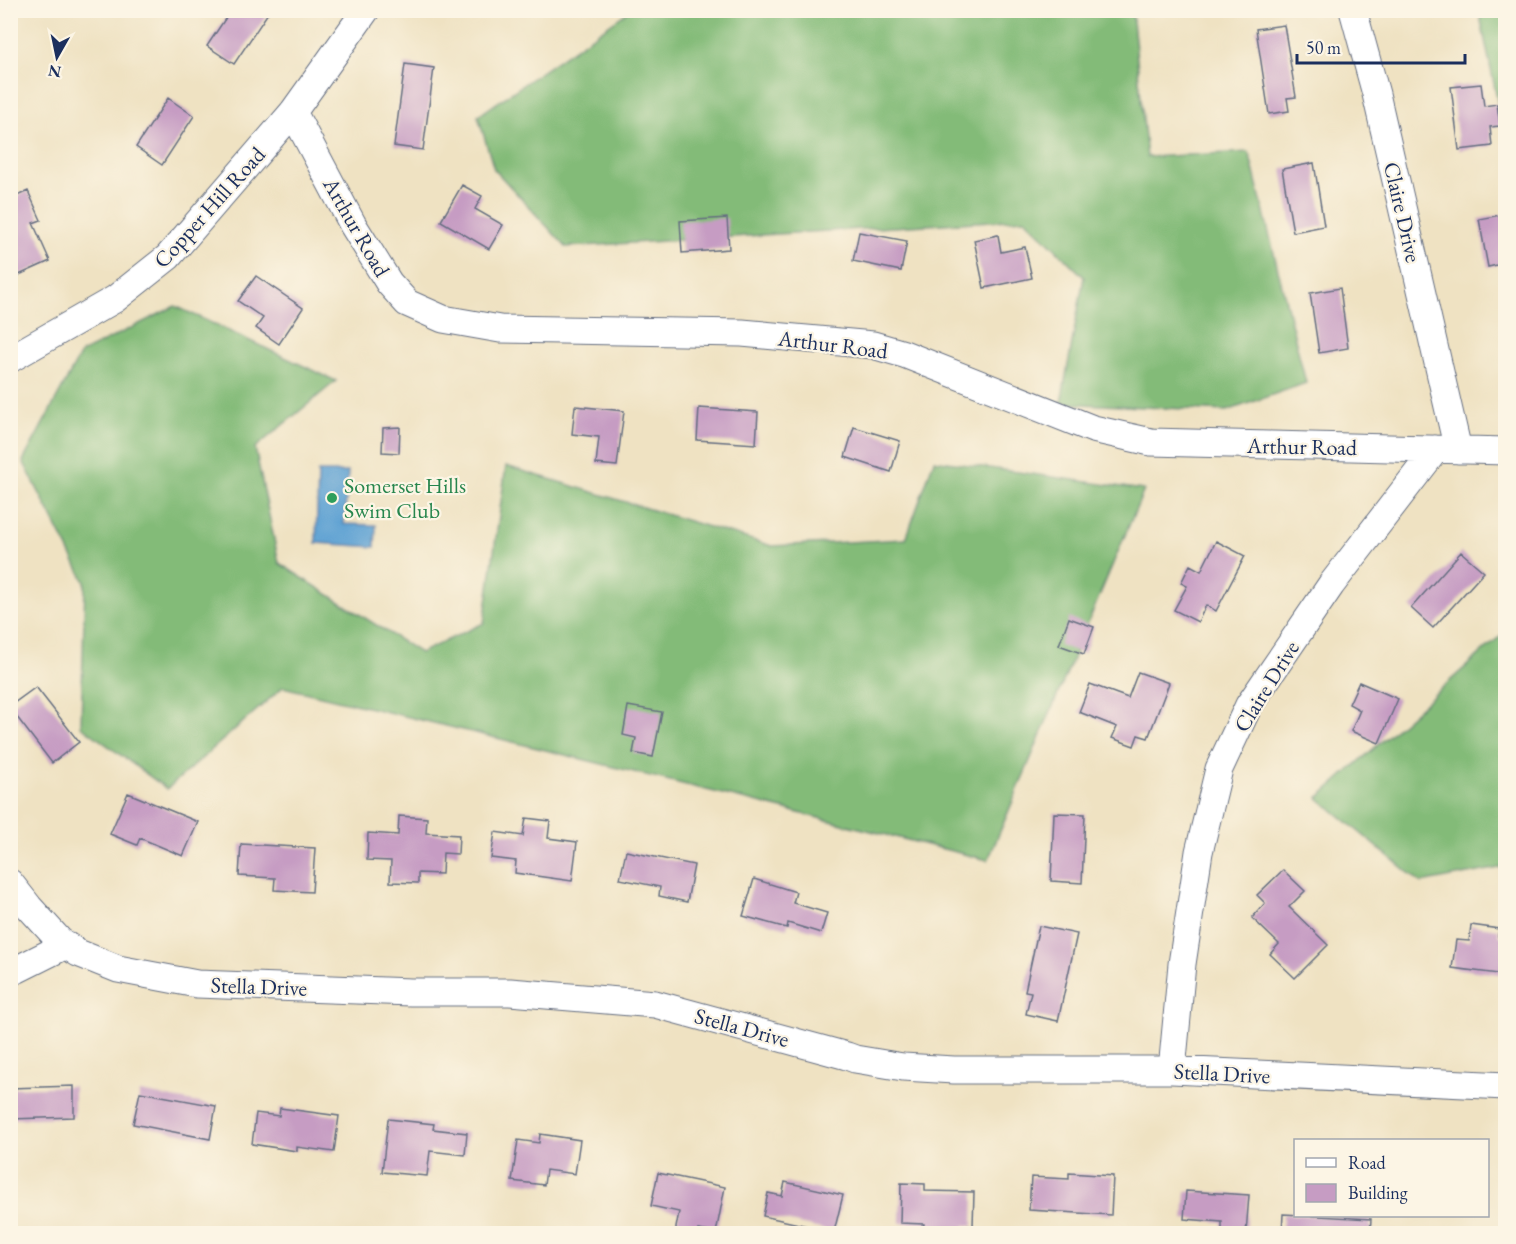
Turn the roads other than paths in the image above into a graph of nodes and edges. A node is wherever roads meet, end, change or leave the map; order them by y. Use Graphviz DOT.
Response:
graph roads {
  1 [pos="366,10"];
  2 [pos="1353,10"];
  3 [pos="293,112"];
  4 [pos="10,359"];
  5 [pos="1447,449"];
  6 [pos="1506,451"];
  7 [pos="10,884"];
  8 [pos="66,945"];
  9 [pos="10,971"];
  10 [pos="1172,1070"];
  11 [pos="1506,1086"];
  1 -- 3 [label="street, Copper Hill Road"];
  2 -- 5 [label="street, Claire Drive"];
  3 -- 4 [label="street, Copper Hill Road"];
  3 -- 5 [label="street, Arthur Road"];
  5 -- 6 [label="street, Arthur Road"];
  5 -- 10 [label="street, Claire Drive"];
  7 -- 8 [label="street, Stella Drive"];
  8 -- 9 [label="street"];
  8 -- 10 [label="street, Stella Drive"];
  10 -- 11 [label="street, Stella Drive"];
}
